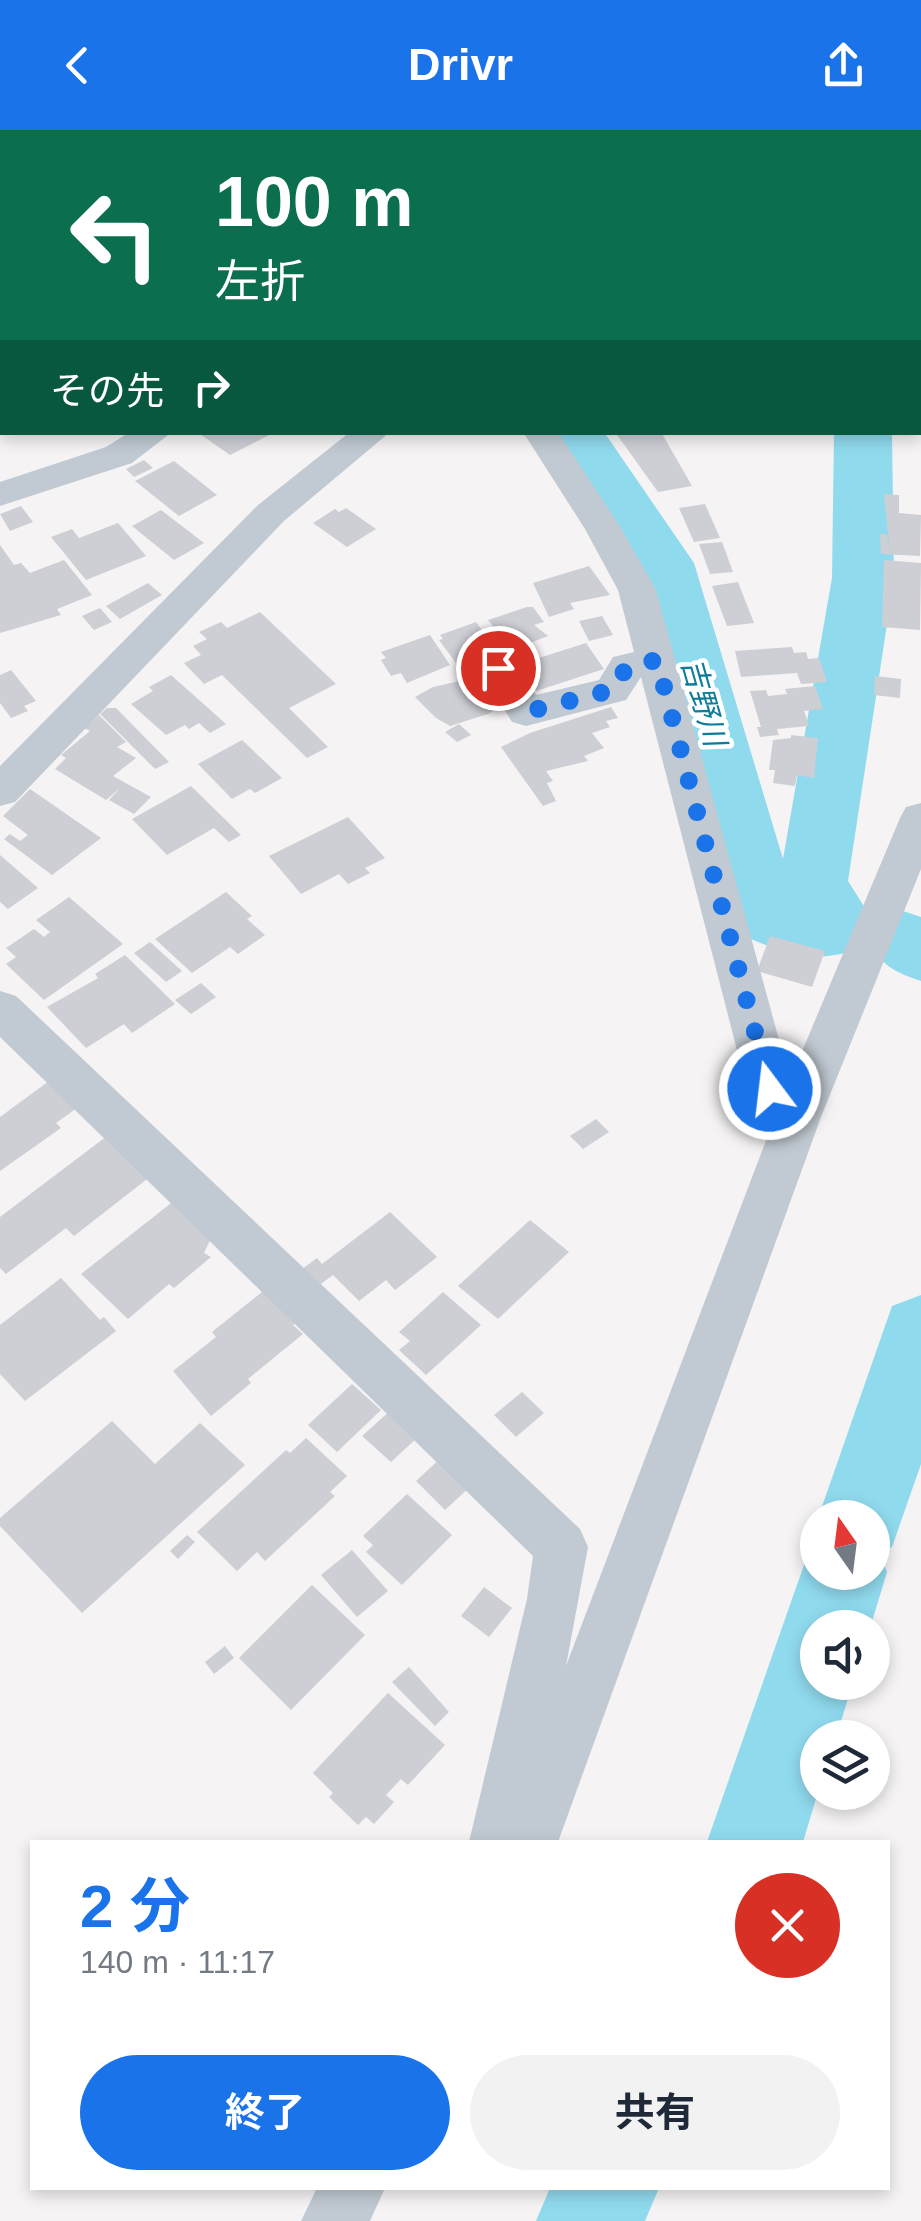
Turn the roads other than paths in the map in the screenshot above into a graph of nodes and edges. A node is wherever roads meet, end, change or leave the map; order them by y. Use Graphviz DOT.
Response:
graph roads {
  1 [pos="151,435"];
  2 [pos="369,435"];
  3 [pos="542,435"];
  4 [pos="0,494"];
  5 [pos="657,660"];
  6 [pos="498,668"];
  7 [pos="0,791"];
  8 [pos="921,818"];
  9 [pos="0,1009"];
  10 [pos="798,1117"];
  11 [pos="498,1840"];
  12 [pos="530,1840"];
  13 [pos="352,2190"];
  14 [pos="334,2221"];
  1 -- 4 [label="street"];
  2 -- 7 [label="street"];
  3 -- 5 [label="street"];
  5 -- 6 [label="street"];
  5 -- 10 [label="street"];
  8 -- 10 [label="street"];
  9 -- 11 [label="street"];
  10 -- 12 [label="street"];
  13 -- 14 [label="street"];
}
